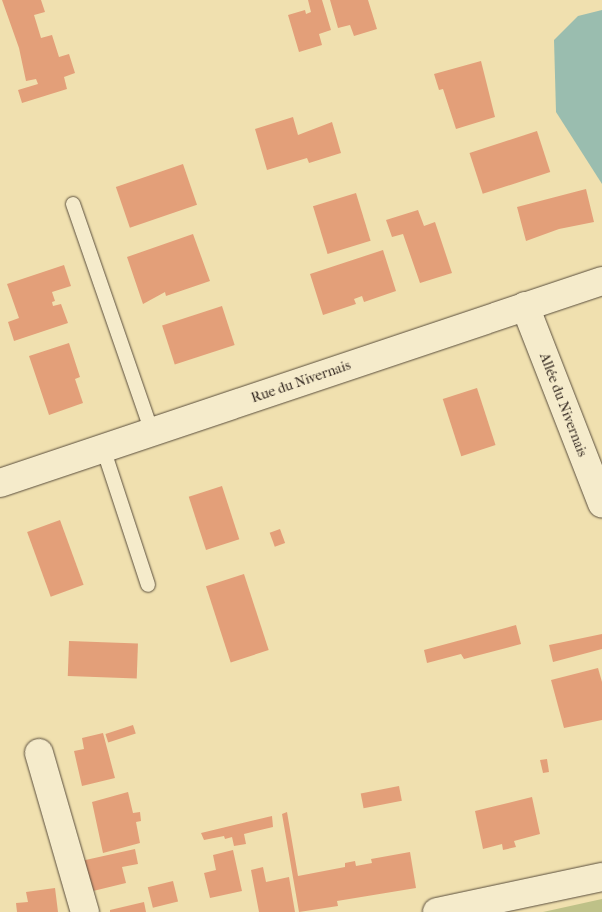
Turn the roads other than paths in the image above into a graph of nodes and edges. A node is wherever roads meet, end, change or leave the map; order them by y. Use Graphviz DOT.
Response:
graph roads {
  1 [pos="73,204"];
  2 [pos="602,281"];
  3 [pos="525,306"];
  4 [pos="152,432"];
  5 [pos="103,448"];
  6 [pos="0,483"];
  7 [pos="602,504"];
  8 [pos="148,585"];
  9 [pos="39,753"];
  10 [pos="602,877"];
  11 [pos="85,912"];
  12 [pos="437,912"];
  1 -- 4 [label="lane"];
  2 -- 3 [label="street, Rue du Nivernais"];
  3 -- 4 [label="street, Rue du Nivernais"];
  3 -- 7 [label="street, Allée du Nivernais"];
  4 -- 5 [label="street, Rue du Nivernais"];
  5 -- 6 [label="street, Rue du Nivernais"];
  5 -- 8 [label="lane"];
  9 -- 11 [label="street"];
  10 -- 12 [label="street"];
}
